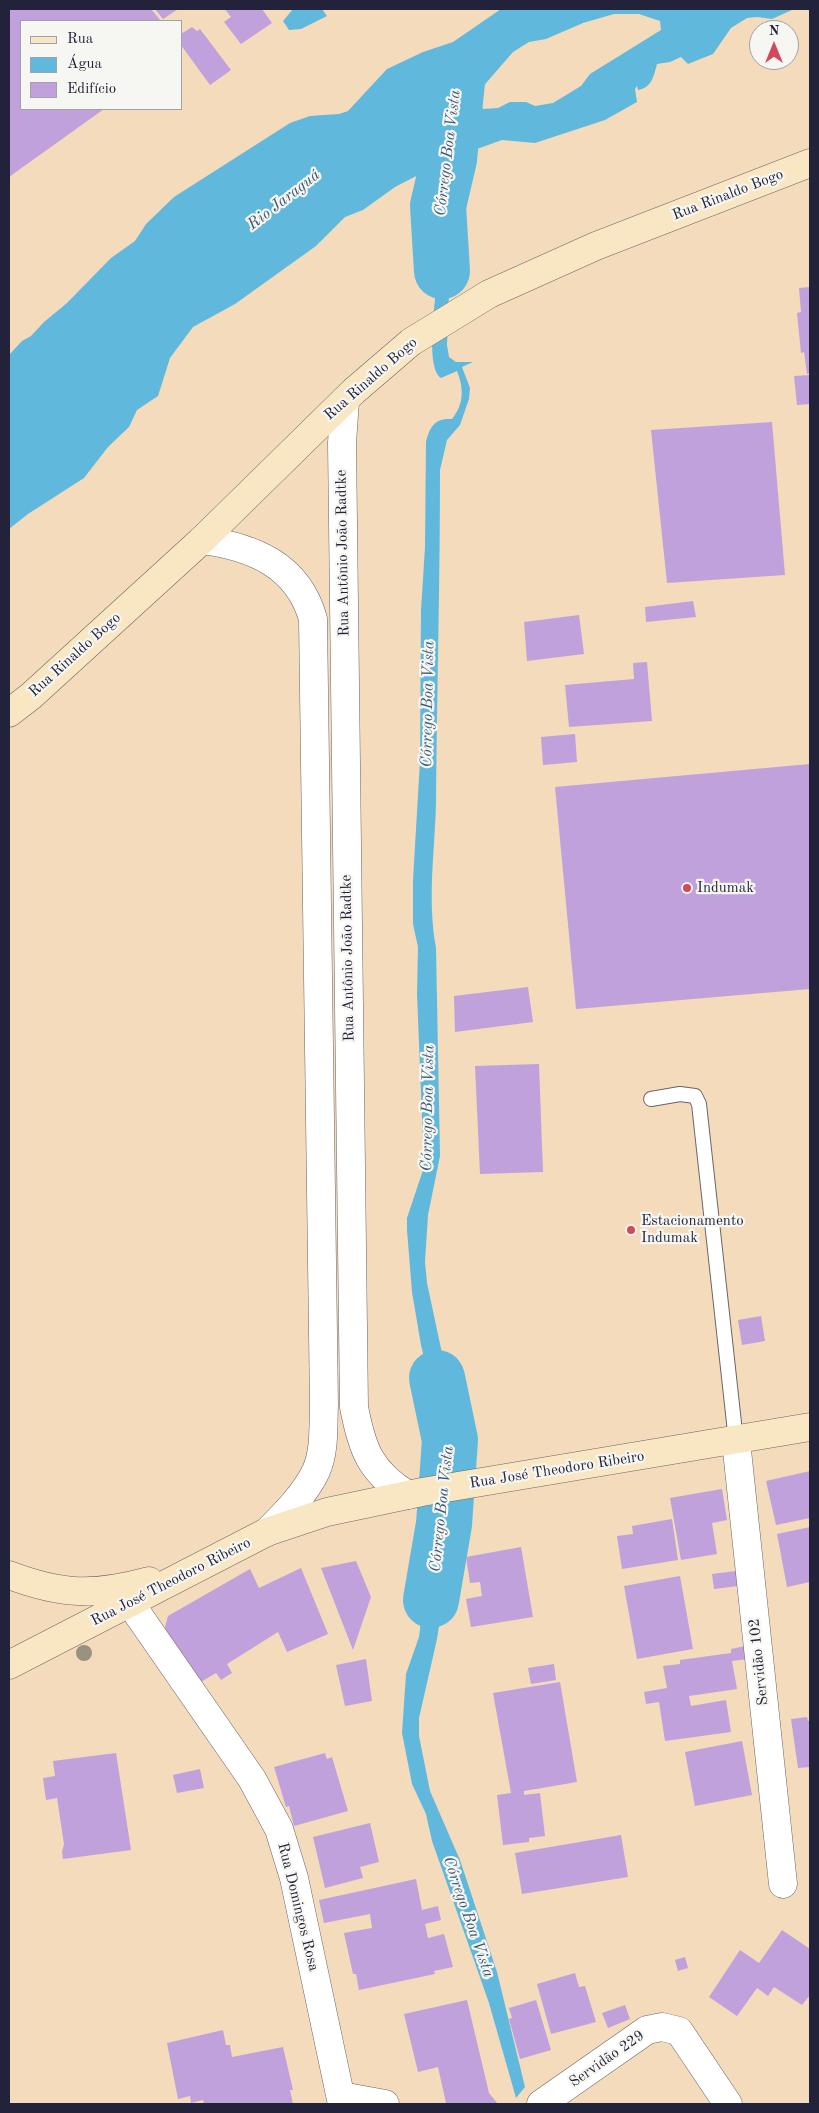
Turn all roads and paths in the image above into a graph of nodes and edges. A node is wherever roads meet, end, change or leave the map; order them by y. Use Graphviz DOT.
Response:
graph roads {
  1 [pos="810,162"];
  2 [pos="345,400"];
  3 [pos="202,540"];
  4 [pos="9,713"];
  5 [pos="651,1099"];
  6 [pos="810,1427"];
  7 [pos="736,1441"];
  8 [pos="415,1494"];
  9 [pos="267,1532"];
  10 [pos="191,1570"];
  11 [pos="9,1575"];
  12 [pos="130,1603"];
  13 [pos="9,1644"];
  14 [pos="36,1652"];
  15 [pos="9,1665"];
  16 [pos="783,1884"];
  17 [pos="342,2100"];
  18 [pos="385,2104"];
  19 [pos="541,2104"];
  20 [pos="728,2104"];
  1 -- 2 [label="main road, Rua Rinaldo Bogo"];
  2 -- 3 [label="main road, Rua Rinaldo Bogo"];
  2 -- 8 [label="street, Rua Antônio João Radtke"];
  3 -- 4 [label="main road, Rua Rinaldo Bogo"];
  3 -- 9 [label="street, Rua Antônio João Radtke"];
  5 -- 7 [label="lane"];
  6 -- 7 [label="main road, Rua José Theodoro Ribeiro"];
  7 -- 8 [label="main road, Rua José Theodoro Ribeiro"];
  7 -- 16 [label="street, Servidão 102"];
  8 -- 9 [label="main road, Rua José Theodoro Ribeiro"];
  9 -- 10 [label="main road, Rua José Theodoro Ribeiro"];
  10 -- 11 [label="main road"];
  10 -- 12 [label="main road, Rua José Theodoro Ribeiro"];
  12 -- 14 [label="main road, Rua José Theodoro Ribeiro"];
  12 -- 17 [label="street, Rua Domingos Rosa"];
  13 -- 14 [label="main road"];
  14 -- 15 [label="main road, Rua José Theodoro Ribeiro"];
  17 -- 18 [label="street"];
  19 -- 20 [label="street, Servidão 229"];
}
